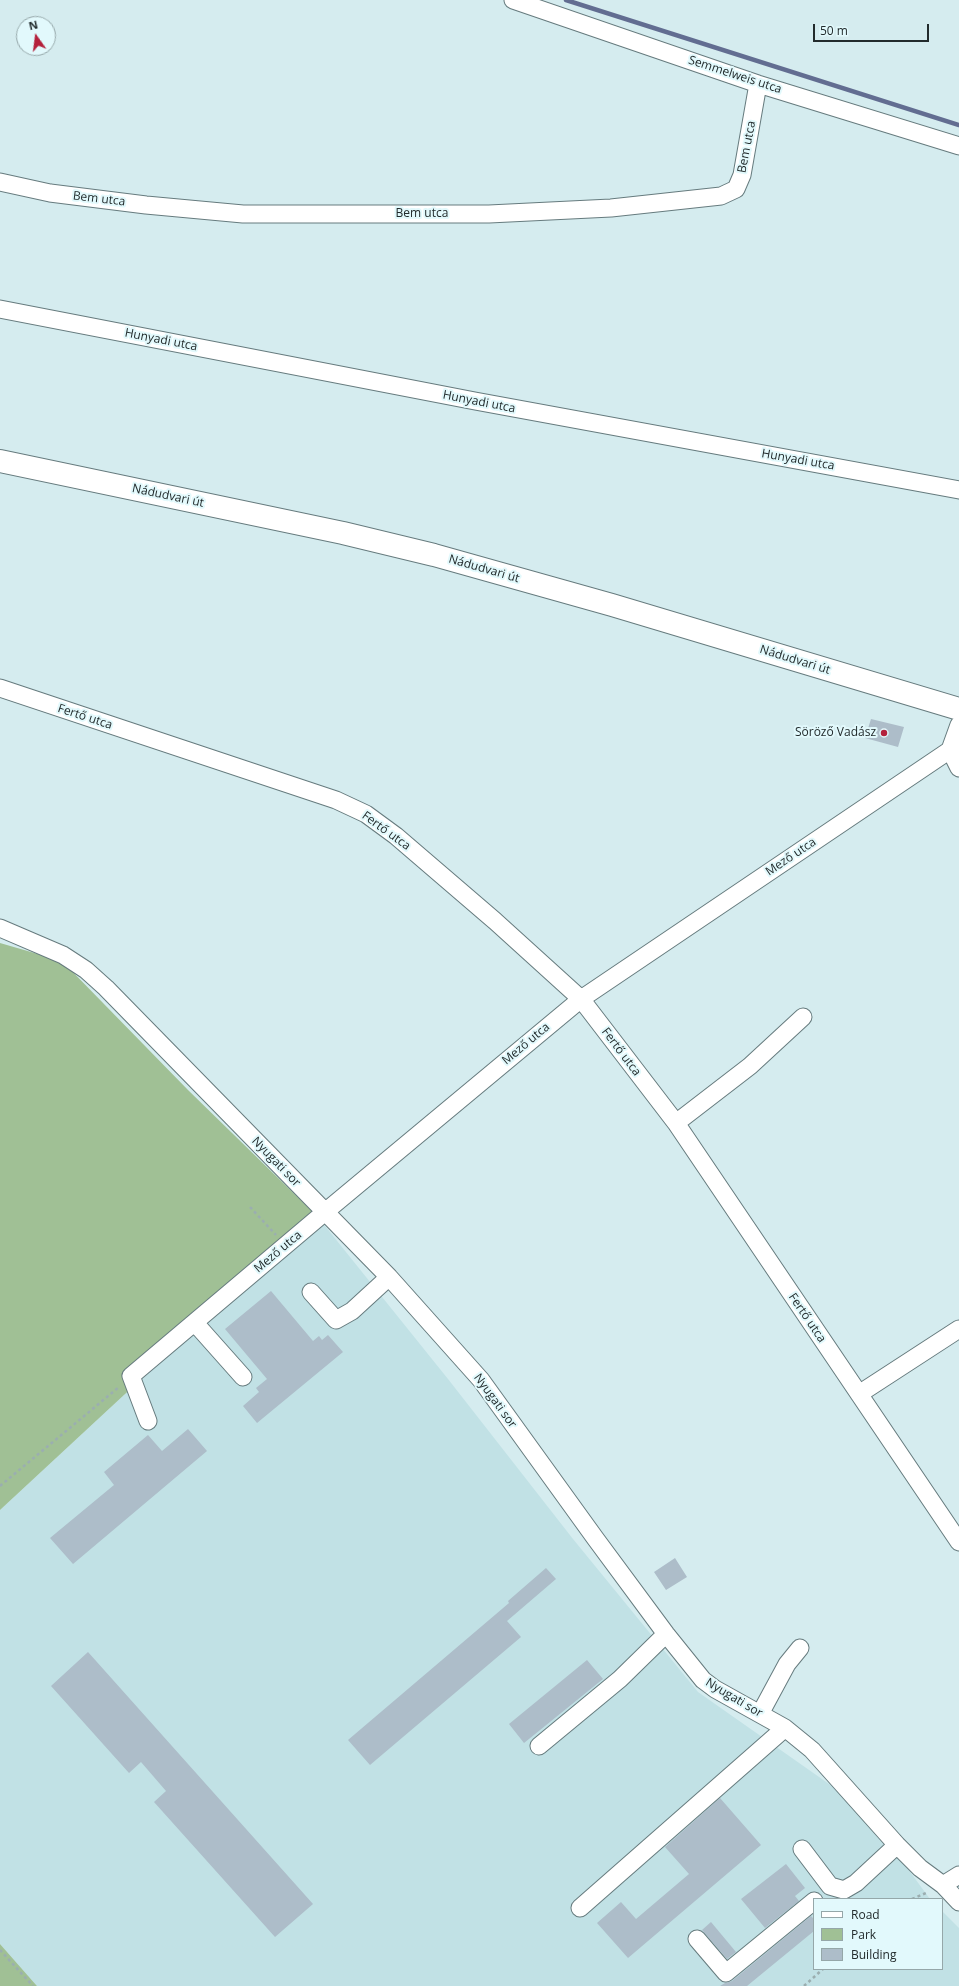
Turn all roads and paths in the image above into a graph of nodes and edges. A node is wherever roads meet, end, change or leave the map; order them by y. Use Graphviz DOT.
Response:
graph roads {
  1 [pos="513,0"];
  2 [pos="758,84"];
  3 [pos="959,146"];
  4 [pos="0,182"];
  5 [pos="0,309"];
  6 [pos="0,461"];
  7 [pos="959,490"];
  8 [pos="0,688"];
  9 [pos="959,709"];
  10 [pos="959,725"];
  11 [pos="950,750"];
  12 [pos="959,768"];
  13 [pos="0,928"];
  14 [pos="581,999"];
  15 [pos="803,1017"];
  16 [pos="676,1123"];
  17 [pos="250,1207"];
  18 [pos="325,1212"];
  19 [pos="286,1245"];
  20 [pos="389,1277"];
  21 [pos="311,1292"];
  22 [pos="195,1322"];
  23 [pos="959,1329"];
  24 [pos="131,1376"];
  25 [pos="243,1377"];
  26 [pos="859,1394"];
  27 [pos="148,1421"];
  28 [pos="0,1486"];
  29 [pos="959,1542"];
  30 [pos="666,1634"];
  31 [pos="800,1648"];
  32 [pos="760,1714"];
  33 [pos="784,1728"];
  34 [pos="539,1746"];
  35 [pos="897,1845"];
  36 [pos="802,1849"];
  37 [pos="959,1875"];
  38 [pos="944,1885"];
  39 [pos="830,1886"];
  40 [pos="817,1898"];
  41 [pos="813,1902"];
  42 [pos="959,1902"];
  43 [pos="580,1908"];
  44 [pos="697,1938"];
  45 [pos="0,1950"];
  46 [pos="822,1970"];
  47 [pos="33,1986"];
  48 [pos="804,1986"];
  1 -- 2 [label="street, Semmelweis utca"];
  2 -- 3 [label="street, Semmelweis utca"];
  2 -- 4 [label="street, Bem utca"];
  5 -- 7 [label="street, Hunyadi utca"];
  6 -- 9 [label="main road, Nádudvari út"];
  8 -- 14 [label="street, Fertő utca"];
  10 -- 11 [label="street"];
  11 -- 12 [label="street"];
  11 -- 14 [label="street, Mező utca"];
  13 -- 18 [label="street, Nyugati sor"];
  14 -- 16 [label="street, Fertő utca"];
  14 -- 18 [label="street, Mező utca"];
  15 -- 16 [label="street"];
  16 -- 26 [label="street, Fertő utca"];
  17 -- 19 [label="path"];
  18 -- 19 [label="street, Mező utca"];
  18 -- 20 [label="street, Nyugati sor"];
  19 -- 22 [label="street, Mező utca"];
  20 -- 21 [label="street"];
  20 -- 30 [label="street, Nyugati sor"];
  22 -- 24 [label="street, Mező utca"];
  22 -- 25 [label="street"];
  23 -- 26 [label="street"];
  24 -- 27 [label="street"];
  24 -- 28 [label="path"];
  26 -- 29 [label="street, Fertő utca"];
  30 -- 32 [label="street, Nyugati sor"];
  30 -- 34 [label="street"];
  31 -- 32 [label="street"];
  32 -- 33 [label="street, Nyugati sor"];
  33 -- 35 [label="street, Nyugati sor"];
  33 -- 43 [label="street"];
  35 -- 38 [label="street, Nyugati sor"];
  35 -- 39 [label="street"];
  36 -- 39 [label="street"];
  37 -- 38 [label="street"];
  38 -- 42 [label="street, Nyugati sor"];
  39 -- 40 [label="street"];
  41 -- 44 [label="street"];
  45 -- 47 [label="path"];
  46 -- 48 [label="path"];
}
